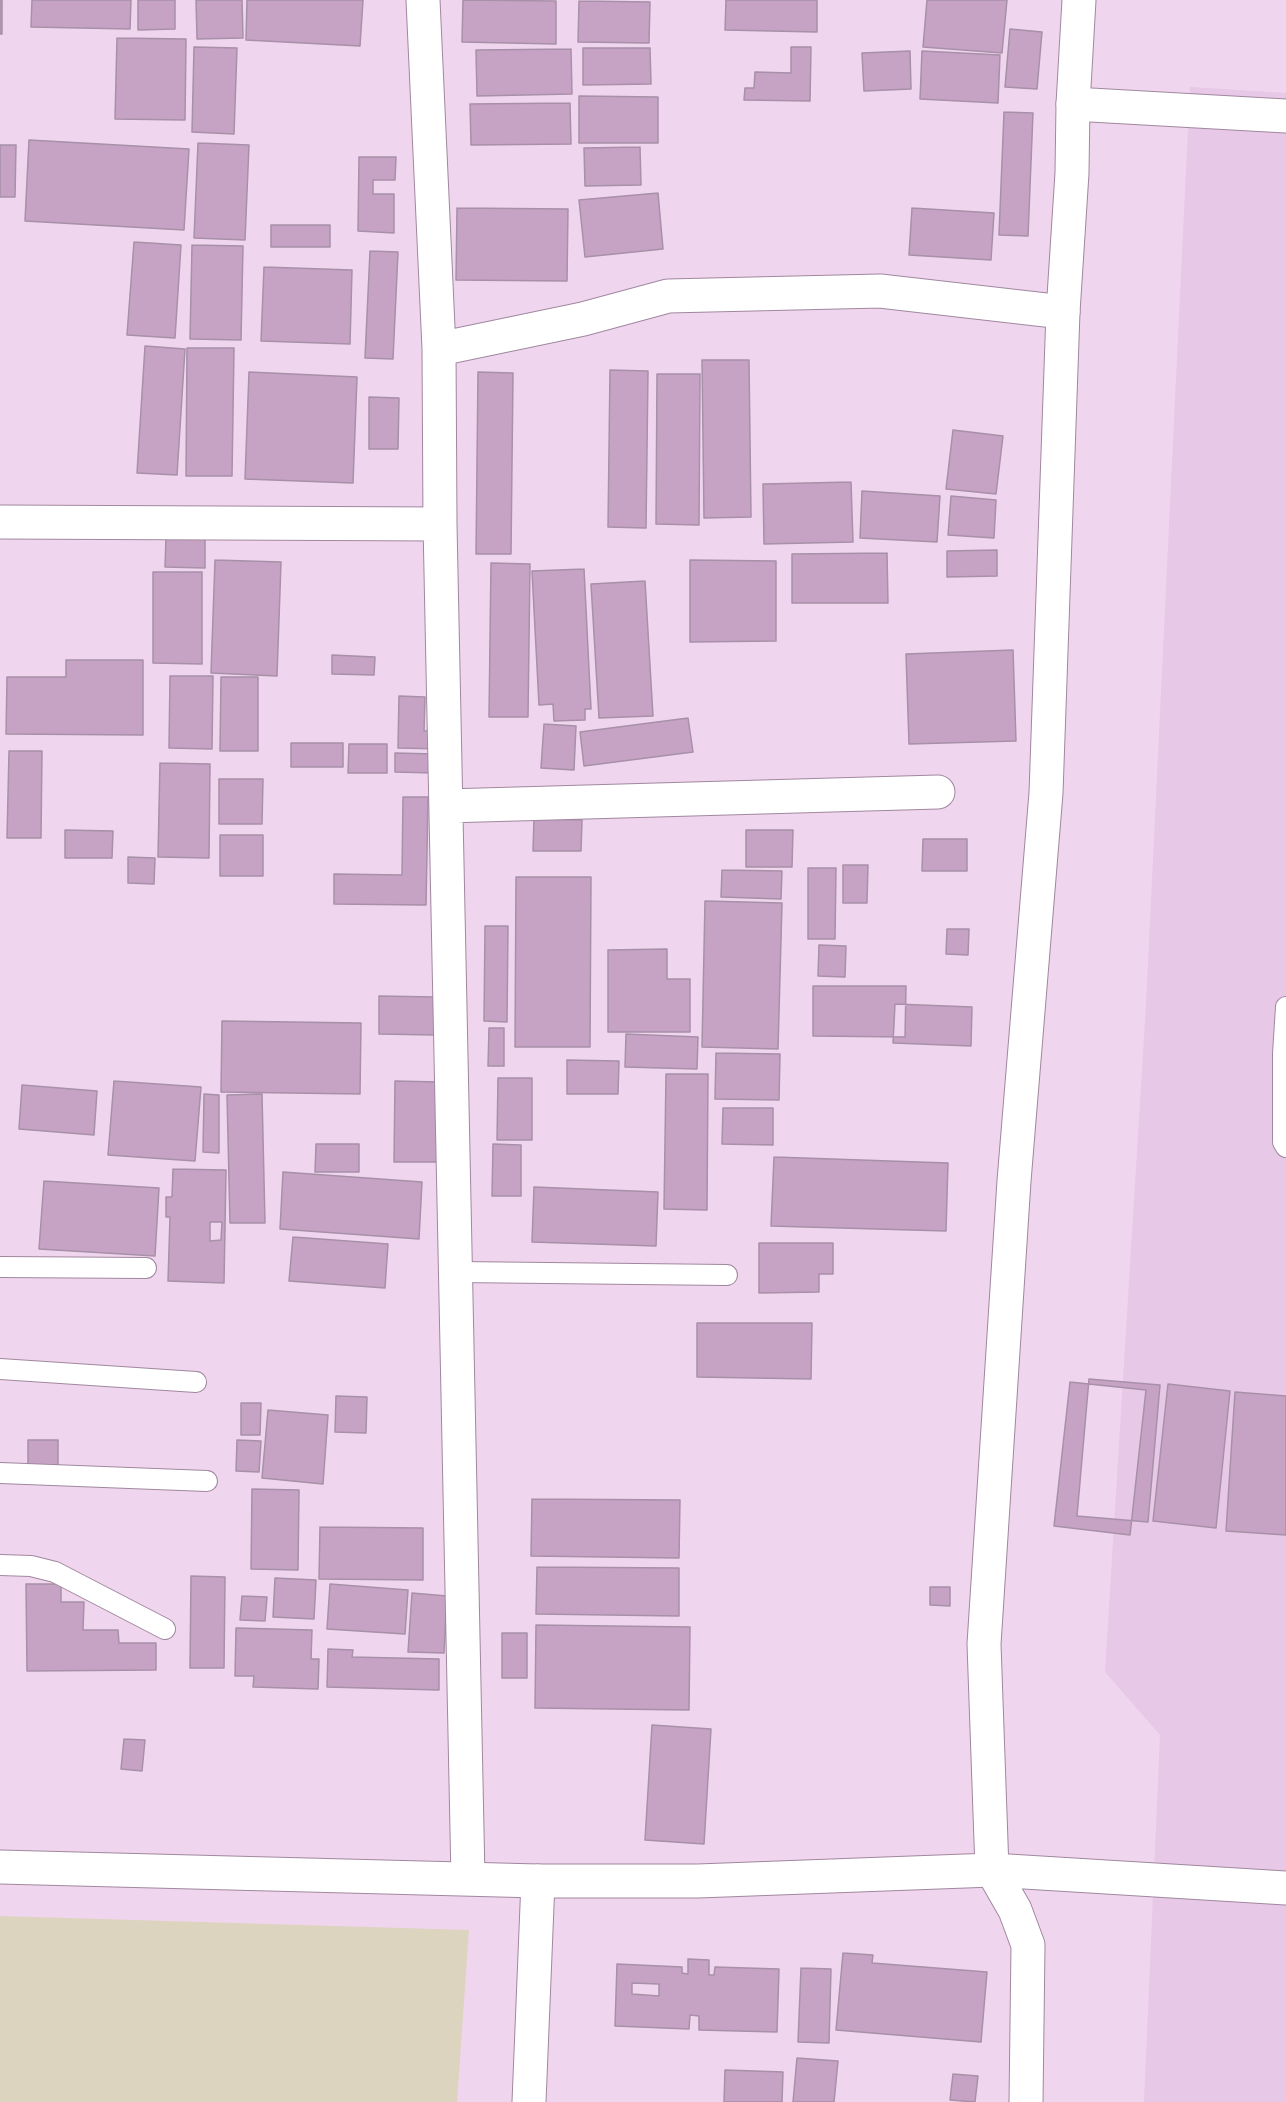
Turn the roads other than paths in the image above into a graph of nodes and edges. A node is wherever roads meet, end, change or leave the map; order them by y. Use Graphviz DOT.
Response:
graph roads {
  1 [pos="423,0"];
  2 [pos="1079,0"];
  3 [pos="1073,104"];
  4 [pos="1286,116"];
  5 [pos="1063,312"];
  6 [pos="439,349"];
  7 [pos="0,522"];
  8 [pos="440,524"];
  9 [pos="938,792"];
  10 [pos="446,806"];
  11 [pos="1286,1007"];
  12 [pos="1286,1147"];
  13 [pos="0,1267"];
  14 [pos="146,1268"];
  15 [pos="457,1272"];
  16 [pos="727,1275"];
  17 [pos="0,1369"];
  18 [pos="196,1382"];
  19 [pos="0,1473"];
  20 [pos="207,1481"];
  21 [pos="0,1565"];
  22 [pos="165,1629"];
  23 [pos="0,1867"];
  24 [pos="992,1870"];
  25 [pos="468,1878"];
  26 [pos="538,1881"];
  27 [pos="1286,1888"];
  28 [pos="529,2102"];
  29 [pos="1026,2102"];
  1 -- 6 [label="street"];
  2 -- 3 [label="street"];
  3 -- 4 [label="street"];
  3 -- 5 [label="street"];
  5 -- 6 [label="street"];
  5 -- 24 [label="street"];
  6 -- 8 [label="street"];
  7 -- 8 [label="street"];
  8 -- 10 [label="street"];
  9 -- 10 [label="street"];
  10 -- 15 [label="street"];
  11 -- 12 [label="lane"];
  13 -- 14 [label="lane"];
  15 -- 16 [label="lane"];
  15 -- 25 [label="street"];
  17 -- 18 [label="lane"];
  19 -- 20 [label="lane"];
  21 -- 22 [label="lane"];
  23 -- 25 [label="street"];
  24 -- 26 [label="street"];
  24 -- 27 [label="street"];
  24 -- 29 [label="street"];
  25 -- 26 [label="street"];
  26 -- 28 [label="street"];
}
